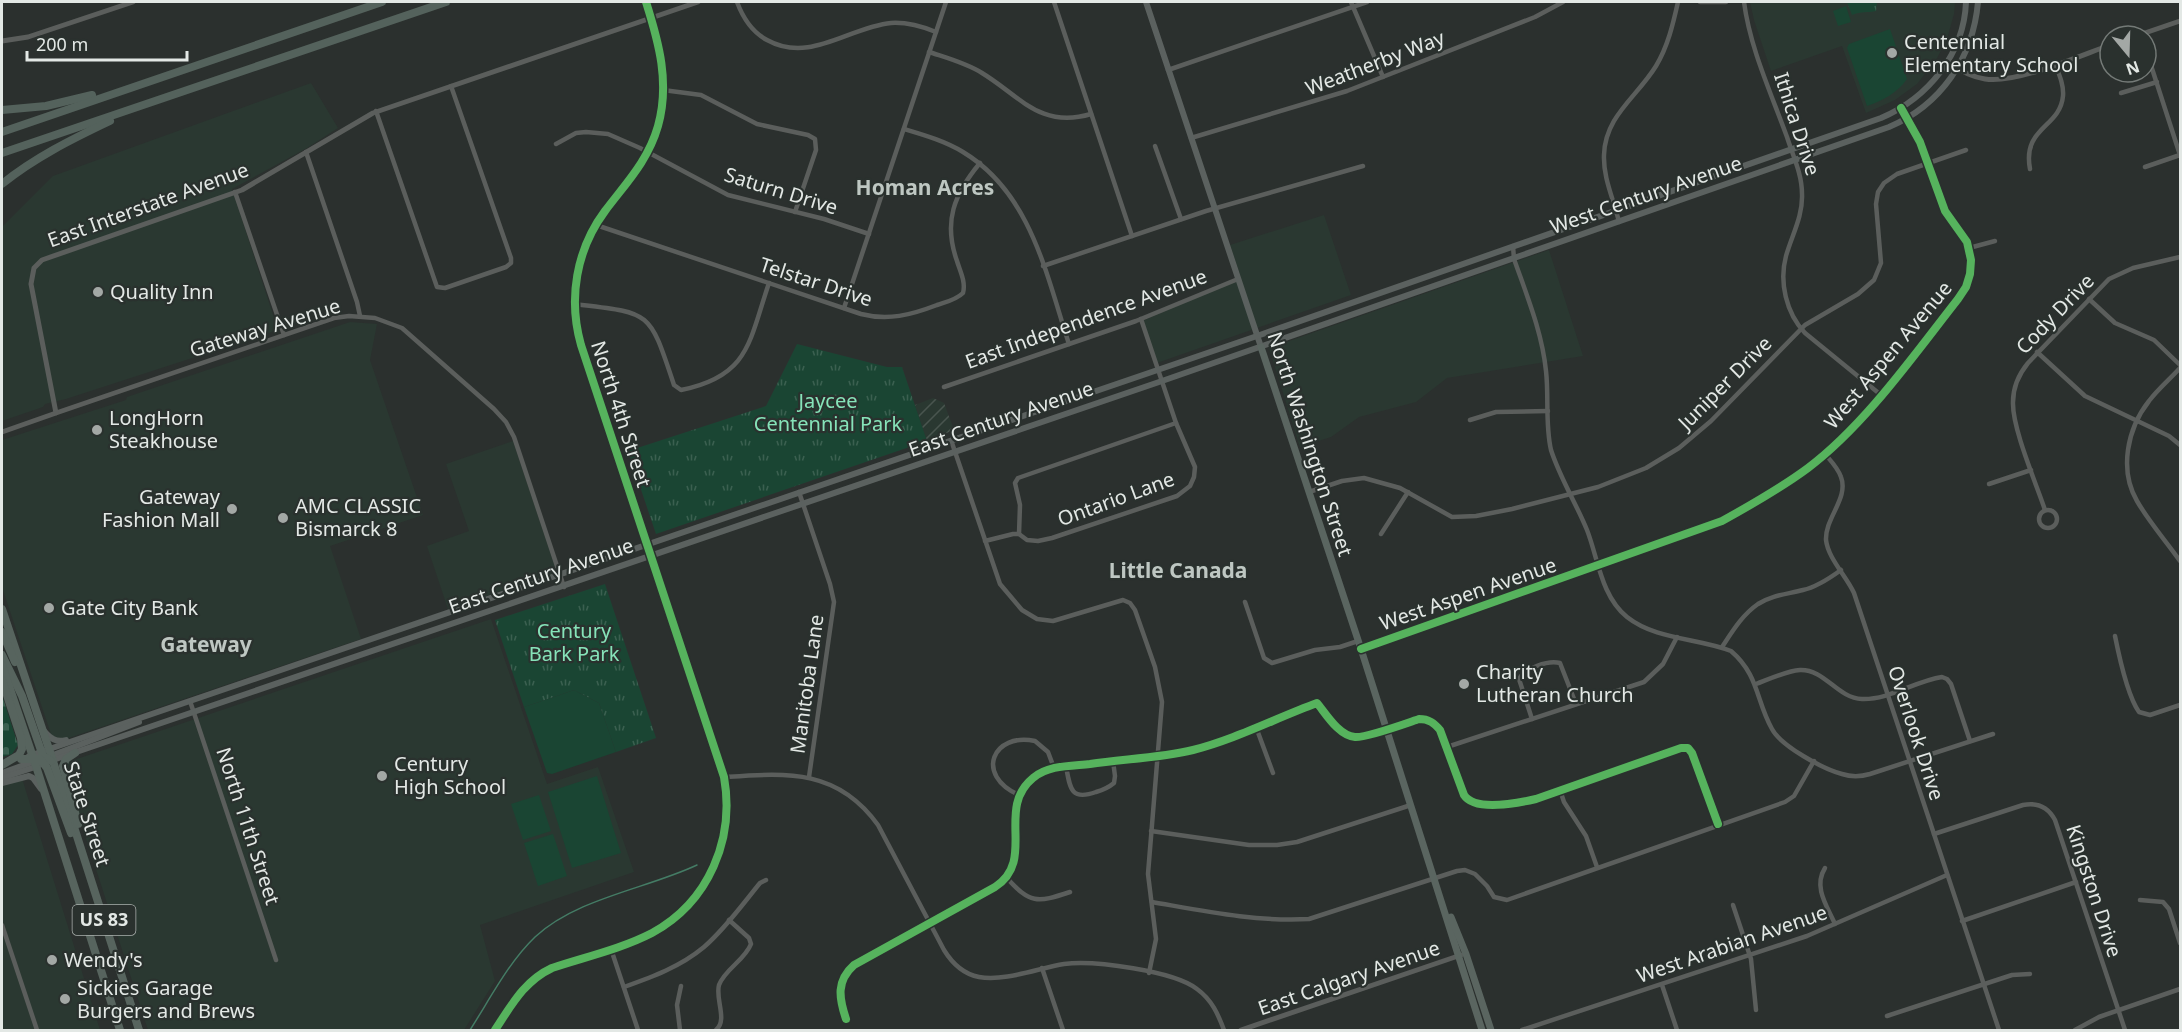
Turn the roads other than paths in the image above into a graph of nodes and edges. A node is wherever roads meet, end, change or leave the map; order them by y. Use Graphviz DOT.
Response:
graph roads {
  1 [pos="133,2"];
  2 [pos="382,2"];
  3 [pos="446,2"];
  4 [pos="646,2"];
  5 [pos="698,2"];
  6 [pos="737,2"];
  7 [pos="946,2"];
  8 [pos="1054,2"];
  9 [pos="1146,2"];
  10 [pos="1367,2"];
  11 [pos="1563,2"];
  12 [pos="1678,2"];
  13 [pos="1700,2"];
  14 [pos="1726,2"];
  15 [pos="1744,2"];
  16 [pos="1966,2"];
  17 [pos="1978,2"];
  18 [pos="1352,4"];
  19 [pos="651,18"];
  20 [pos="2181,21"];
  21 [pos="2158,29"];
  22 [pos="936,32"];
  23 [pos="3,41"];
  24 [pos="2098,49"];
  25 [pos="238,51"];
  26 [pos="929,52"];
  27 [pos="1948,62"];
  28 [pos="2055,64"];
  29 [pos="1958,69"];
  30 [pos="1168,70"];
  31 [pos="1383,77"];
  32 [pos="206,83"];
  33 [pos="2150,84"];
  34 [pos="2158,84"];
  35 [pos="452,86"];
  36 [pos="663,90"];
  37 [pos="2121,93"];
  38 [pos="1901,108"];
  39 [pos="2,110"];
  40 [pos="376,111"];
  41 [pos="1091,114"];
  42 [pos="1907,118"];
  43 [pos="904,129"];
  44 [pos="2,132"];
  45 [pos="1191,138"];
  46 [pos="556,144"];
  47 [pos="1155,146"];
  48 [pos="1791,150"];
  49 [pos="1966,150"];
  50 [pos="306,152"];
  51 [pos="648,152"];
  52 [pos="2,153"];
  53 [pos="2180,155"];
  54 [pos="1796,160"];
  55 [pos="980,163"];
  56 [pos="1928,164"];
  57 [pos="1363,166"];
  58 [pos="2145,167"];
  59 [pos="2030,169"];
  60 [pos="2,184"];
  61 [pos="236,192"];
  62 [pos="1215,209"];
  63 [pos="1617,210"];
  64 [pos="795,213"];
  65 [pos="1181,219"];
  66 [pos="1619,222"];
  67 [pos="596,225"];
  68 [pos="869,234"];
  69 [pos="1132,236"];
  70 [pos="1995,241"];
  71 [pos="1513,246"];
  72 [pos="1969,248"];
  73 [pos="2181,257"];
  74 [pos="1514,259"];
  75 [pos="1043,266"];
  76 [pos="1238,279"];
  77 [pos="769,283"];
  78 [pos="2089,299"];
  79 [pos="574,304"];
  80 [pos="844,308"];
  81 [pos="360,316"];
  82 [pos="1141,320"];
  83 [pos="1801,329"];
  84 [pos="284,335"];
  85 [pos="1257,336"];
  86 [pos="1069,344"];
  87 [pos="1261,347"];
  88 [pos="2037,352"];
  89 [pos="2181,367"];
  90 [pos="1158,369"];
  91 [pos="1162,381"];
  92 [pos="944,387"];
  93 [pos="1881,395"];
  94 [pos="1548,411"];
  95 [pos="56,413"];
  96 [pos="1470,420"];
  97 [pos="2137,420"];
  98 [pos="1176,423"];
  99 [pos="2,432"];
  100 [pos="951,440"];
  101 [pos="2181,445"];
  102 [pos="955,452"];
  103 [pos="1825,454"];
  104 [pos="2031,470"];
  105 [pos="1989,484"];
  106 [pos="799,492"];
  107 [pos="1309,492"];
  108 [pos="1408,492"];
  109 [pos="1571,494"];
  110 [pos="803,504"];
  111 [pos="2045,510"];
  112 [pos="1019,534"];
  113 [pos="1381,534"];
  114 [pos="985,542"];
  115 [pos="648,545"];
  116 [pos="651,556"];
  117 [pos="2181,561"];
  118 [pos="1598,566"];
  119 [pos="1841,570"];
  120 [pos="560,574"];
  121 [pos="564,587"];
  122 [pos="1245,602"];
  123 [pos="2,609"];
  124 [pos="2,632"];
  125 [pos="2115,636"];
  126 [pos="1677,637"];
  127 [pos="1358,641"];
  128 [pos="1722,648"];
  129 [pos="1361,649"];
  130 [pos="2,655"];
  131 [pos="2,665"];
  132 [pos="2,680"];
  133 [pos="1756,684"];
  134 [pos="30,693"];
  135 [pos="1888,694"];
  136 [pos="190,701"];
  137 [pos="1576,704"];
  138 [pos="2181,705"];
  139 [pos="194,713"];
  140 [pos="152,714"];
  141 [pos="141,717"];
  142 [pos="1533,719"];
  143 [pos="1256,727"];
  144 [pos="1386,729"];
  145 [pos="42,730"];
  146 [pos="1993,734"];
  147 [pos="1970,741"];
  148 [pos="1447,747"];
  149 [pos="75,753"];
  150 [pos="1158,756"];
  151 [pos="21,759"];
  152 [pos="42,760"];
  153 [pos="1113,761"];
  154 [pos="1814,761"];
  155 [pos="1909,762"];
  156 [pos="2,765"];
  157 [pos="1066,766"];
  158 [pos="1054,768"];
  159 [pos="2,773"];
  160 [pos="1273,773"];
  161 [pos="724,777"];
  162 [pos="808,777"];
  163 [pos="2,778"];
  164 [pos="2,783"];
  165 [pos="1560,790"];
  166 [pos="1019,795"];
  167 [pos="46,797"];
  168 [pos="1411,805"];
  169 [pos="1718,824"];
  170 [pos="1151,831"];
  171 [pos="1934,834"];
  172 [pos="82,851"];
  173 [pos="1597,867"];
  174 [pos="1825,868"];
  175 [pos="1947,875"];
  176 [pos="1006,877"];
  177 [pos="1435,877"];
  178 [pos="766,880"];
  179 [pos="2076,882"];
  180 [pos="1070,892"];
  181 [pos="2140,900"];
  182 [pos="1152,902"];
  183 [pos="1733,905"];
  184 [pos="729,920"];
  185 [pos="1962,921"];
  186 [pos="930,923"];
  187 [pos="1835,924"];
  188 [pos="2,926"];
  189 [pos="4,942"];
  190 [pos="2181,944"];
  191 [pos="611,949"];
  192 [pos="1462,955"];
  193 [pos="1750,955"];
  194 [pos="276,960"];
  195 [pos="1042,968"];
  196 [pos="1149,973"];
  197 [pos="2031,974"];
  198 [pos="1984,984"];
  199 [pos="1662,985"];
  200 [pos="681,986"];
  201 [pos="624,987"];
  202 [pos="2181,989"];
  203 [pos="1756,1010"];
  204 [pos="2118,1010"];
  205 [pos="1887,1016"];
  206 [pos="846,1019"];
  207 [pos="37,1030"];
  208 [pos="120,1030"];
  209 [pos="139,1030"];
  210 [pos="495,1030"];
  211 [pos="638,1030"];
  212 [pos="680,1030"];
  213 [pos="716,1030"];
  214 [pos="1063,1030"];
  215 [pos="1224,1030"];
  216 [pos="1241,1030"];
  217 [pos="1482,1030"];
  218 [pos="1491,1030"];
  219 [pos="1522,1030"];
  220 [pos="1677,1030"];
  221 [pos="1999,1030"];
  222 [pos="2075,1030"];
  223 [pos="2125,1030"];
  1 -- 23 [label="street"];
  2 -- 25 [label="highway"];
  3 -- 32 [label="highway"];
  4 -- 19 [label="street, North 4th Street"];
  5 -- 19 [label="street, East Interstate Avenue"];
  6 -- 22 [label="street"];
  7 -- 22 [label="street"];
  8 -- 41 [label="street"];
  9 -- 30 [label="main road, North Washington Street"];
  10 -- 18 [label="street"];
  11 -- 31 [label="street, Weatherby Way"];
  12 -- 63 [label="street"];
  13 -- 14 [label="street"];
  15 -- 48 [label="street, Ithica Drive"];
  16 -- 27 [label="main road, West Century Avenue"];
  17 -- 29 [label="main road, West Century Avenue"];
  18 -- 30 [label="street"];
  18 -- 31 [label="street"];
  19 -- 35 [label="street, East Interstate Avenue"];
  19 -- 36 [label="street, North 4th Street"];
  20 -- 21 [label="street"];
  22 -- 26 [label="street"];
  24 -- 28 [label="street"];
  25 -- 39 [label="highway"];
  25 -- 44 [label="highway"];
  26 -- 41 [label="street"];
  26 -- 43 [label="street"];
  27 -- 29 [label="street"];
  27 -- 38 [label="main road, West Century Avenue"];
  28 -- 29 [label="street"];
  28 -- 59 [label="street"];
  29 -- 42 [label="main road, West Century Avenue"];
  30 -- 45 [label="main road, North Washington Street"];
  31 -- 45 [label="street, Weatherby Way"];
  32 -- 52 [label="highway"];
  32 -- 60 [label="highway"];
  33 -- 37 [label="street"];
  34 -- 53 [label="street"];
  35 -- 40 [label="street, East Interstate Avenue"];
  35 -- 40 [label="street"];
  36 -- 51 [label="street, North 4th Street"];
  36 -- 64 [label="street"];
  38 -- 42 [label="street"];
  38 -- 48 [label="main road, West Century Avenue"];
  40 -- 50 [label="street, East Interstate Avenue"];
  41 -- 69 [label="street"];
  42 -- 54 [label="main road, West Century Avenue"];
  42 -- 56 [label="street"];
  43 -- 55 [label="street"];
  43 -- 68 [label="street"];
  45 -- 62 [label="main road, North Washington Street"];
  46 -- 51 [label="street, Saturn Drive"];
  47 -- 65 [label="street"];
  48 -- 54 [label="street, Ithica Drive"];
  48 -- 63 [label="main road, West Century Avenue"];
  49 -- 56 [label="street, Juniper Drive"];
  50 -- 61 [label="street, East Interstate Avenue"];
  50 -- 81 [label="street"];
  51 -- 64 [label="street, Saturn Drive"];
  51 -- 67 [label="street, North 4th Street"];
  53 -- 58 [label="street"];
  54 -- 66 [label="main road, West Century Avenue"];
  54 -- 83 [label="street, Ithica Drive"];
  55 -- 75 [label="street"];
  55 -- 80 [label="street, Telstar Drive"];
  56 -- 72 [label="street"];
  56 -- 83 [label="street, Juniper Drive"];
  57 -- 62 [label="street"];
  61 -- 84 [label="street"];
  61 -- 95 [label="street, East Interstate Avenue"];
  62 -- 65 [label="street"];
  62 -- 76 [label="main road, North Washington Street"];
  63 -- 66 [label="street"];
  63 -- 71 [label="main road, West Century Avenue"];
  64 -- 68 [label="street, Saturn Drive"];
  65 -- 69 [label="street"];
  66 -- 74 [label="main road, West Century Avenue"];
  67 -- 77 [label="street, Telstar Drive"];
  67 -- 79 [label="street, North 4th Street"];
  68 -- 80 [label="street"];
  69 -- 75 [label="street"];
  70 -- 72 [label="street"];
  71 -- 74 [label="street"];
  71 -- 85 [label="main road, West Century Avenue"];
  72 -- 93 [label="street, West Aspen Avenue"];
  73 -- 78 [label="street, Cody Drive"];
  74 -- 87 [label="main road, West Century Avenue"];
  74 -- 94 [label="street"];
  75 -- 86 [label="street"];
  76 -- 82 [label="street, East Independence Avenue"];
  76 -- 85 [label="main road, North Washington Street"];
  77 -- 79 [label="street"];
  77 -- 80 [label="street, Telstar Drive"];
  78 -- 88 [label="street, Cody Drive"];
  78 -- 89 [label="street"];
  79 -- 115 [label="street, North 4th Street"];
  81 -- 84 [label="street, Gateway Avenue"];
  81 -- 120 [label="street, Gateway Avenue"];
  82 -- 86 [label="street, East Independence Avenue"];
  82 -- 90 [label="street, Ontario Lane"];
  83 -- 93 [label="street, Ithica Drive"];
  83 -- 109 [label="street, Juniper Drive"];
  84 -- 95 [label="street, Gateway Avenue"];
  85 -- 87 [label="main road, North Washington Street"];
  85 -- 90 [label="main road, East Century Avenue"];
  86 -- 92 [label="street, East Independence Avenue"];
  87 -- 91 [label="main road, East Century Avenue"];
  87 -- 107 [label="main road, North Washington Street"];
  88 -- 97 [label="street"];
  88 -- 104 [label="street, Cody Drive"];
  89 -- 97 [label="street"];
  90 -- 91 [label="street, Ontario Lane"];
  90 -- 100 [label="main road, East Century Avenue"];
  91 -- 98 [label="street, Ontario Lane"];
  91 -- 102 [label="main road, East Century Avenue"];
  93 -- 103 [label="street, West Aspen Avenue"];
  94 -- 96 [label="street"];
  94 -- 109 [label="street"];
  95 -- 99 [label="street"];
  97 -- 101 [label="street"];
  97 -- 117 [label="street"];
  98 -- 112 [label="street"];
  98 -- 112 [label="street, Ontario Lane"];
  100 -- 102 [label="street"];
  100 -- 106 [label="main road, East Century Avenue"];
  102 -- 110 [label="main road, East Century Avenue"];
  102 -- 114 [label="street"];
  103 -- 118 [label="street, West Aspen Avenue"];
  103 -- 119 [label="street, Overlook Drive"];
  104 -- 105 [label="street"];
  104 -- 111 [label="street, Cody Drive"];
  106 -- 110 [label="street, Manitoba Lane"];
  106 -- 115 [label="main road, East Century Avenue"];
  107 -- 108 [label="street, Juniper Drive"];
  107 -- 127 [label="main road, North Washington Street"];
  108 -- 109 [label="street, Juniper Drive"];
  108 -- 113 [label="street"];
  109 -- 118 [label="street"];
  110 -- 116 [label="main road, East Century Avenue"];
  110 -- 162 [label="street, Manitoba Lane"];
  112 -- 114 [label="street, Ontario Lane"];
  114 -- 150 [label="street"];
  115 -- 116 [label="street, North 4th Street"];
  115 -- 120 [label="main road, East Century Avenue"];
  116 -- 121 [label="main road, East Century Avenue"];
  116 -- 161 [label="street, North 4th Street"];
  118 -- 126 [label="street"];
  118 -- 129 [label="street, West Aspen Avenue"];
  119 -- 128 [label="street"];
  119 -- 135 [label="street, Overlook Drive"];
  120 -- 121 [label="street, Gateway Avenue"];
  120 -- 136 [label="main road, East Century Avenue"];
  121 -- 139 [label="main road, East Century Avenue"];
  122 -- 127 [label="street"];
  123 -- 134 [label="highway, State Street / US 83"];
  124 -- 134 [label="highway"];
  125 -- 138 [label="street"];
  126 -- 128 [label="street"];
  126 -- 137 [label="street"];
  127 -- 129 [label="main road, North Washington Street"];
  128 -- 133 [label="street"];
  129 -- 144 [label="main road, North Washington Street"];
  130 -- 152 [label="highway"];
  131 -- 152 [label="highway, State Street / US 83"];
  132 -- 156 [label="highway"];
  133 -- 135 [label="street"];
  133 -- 154 [label="street"];
  134 -- 145 [label="highway, State Street / US 83"];
  135 -- 147 [label="street"];
  135 -- 155 [label="street, Overlook Drive"];
  136 -- 139 [label="street, North 11th Street"];
  136 -- 140 [label="main road, East Century Avenue"];
  137 -- 142 [label="street"];
  137 -- 142 [label="street"];
  139 -- 149 [label="main road, East Century Avenue"];
  139 -- 194 [label="street, North 11th Street"];
  140 -- 141 [label="main road, East Century Avenue"];
  140 -- 152 [label="main road"];
  141 -- 145 [label="main road"];
  141 -- 152 [label="main road, East Century Avenue"];
  142 -- 148 [label="street"];
  143 -- 144 [label="street"];
  143 -- 150 [label="street"];
  143 -- 160 [label="street"];
  144 -- 148 [label="street"];
  144 -- 168 [label="main road, North Washington Street"];
  145 -- 152 [label="highway, State Street / US 83"];
  146 -- 147 [label="street"];
  147 -- 155 [label="street"];
  148 -- 165 [label="street"];
  149 -- 152 [label="main road, East Century Avenue"];
  149 -- 172 [label="highway"];
  150 -- 153 [label="street"];
  150 -- 170 [label="street"];
  151 -- 152 [label="highway"];
  151 -- 156 [label="main road"];
  152 -- 159 [label="main road"];
  152 -- 163 [label="main road, East Century Avenue"];
  152 -- 167 [label="highway, State Street / US 83"];
  152 -- 172 [label="highway, State Street / US 83"];
  153 -- 157 [label="street"];
  153 -- 157 [label="street"];
  154 -- 155 [label="street"];
  154 -- 169 [label="street"];
  155 -- 171 [label="street, Overlook Drive"];
  157 -- 158 [label="street"];
  158 -- 166 [label="street"];
  158 -- 166 [label="street"];
  161 -- 162 [label="street"];
  161 -- 191 [label="street, North 4th Street"];
  162 -- 186 [label="street"];
  164 -- 167 [label="main road"];
  165 -- 169 [label="street"];
  165 -- 173 [label="street"];
  166 -- 176 [label="street"];
  167 -- 208 [label="highway, State Street / US 83"];
  168 -- 170 [label="street"];
  168 -- 177 [label="main road, North Washington Street"];
  169 -- 173 [label="street"];
  170 -- 182 [label="street"];
  171 -- 175 [label="street, Overlook Drive"];
  171 -- 179 [label="street, Kingston Drive"];
  172 -- 209 [label="highway, State Street / US 83"];
  173 -- 177 [label="street"];
  174 -- 187 [label="street"];
  175 -- 185 [label="street, Overlook Drive"];
  175 -- 187 [label="street, West Arabian Avenue"];
  176 -- 180 [label="street"];
  176 -- 186 [label="street"];
  177 -- 182 [label="street"];
  177 -- 192 [label="main road, North Washington Street"];
  178 -- 184 [label="street"];
  179 -- 185 [label="street"];
  179 -- 204 [label="street, Kingston Drive"];
  181 -- 190 [label="street"];
  182 -- 196 [label="street"];
  183 -- 193 [label="street"];
  184 -- 201 [label="street"];
  184 -- 213 [label="street"];
  185 -- 198 [label="street, Overlook Drive"];
  186 -- 195 [label="street"];
  186 -- 206 [label="street"];
  187 -- 193 [label="street, West Arabian Avenue"];
  188 -- 189 [label="street"];
  189 -- 207 [label="street"];
  191 -- 201 [label="street"];
  191 -- 210 [label="street, North 4th Street"];
  192 -- 216 [label="street, East Calgary Avenue"];
  192 -- 217 [label="main road, North Washington Street"];
  192 -- 218 [label="main road, North Washington Street"];
  193 -- 199 [label="street, West Arabian Avenue"];
  193 -- 203 [label="street"];
  195 -- 196 [label="street"];
  195 -- 214 [label="street"];
  196 -- 215 [label="street"];
  197 -- 198 [label="street"];
  198 -- 205 [label="street"];
  198 -- 221 [label="street, Overlook Drive"];
  199 -- 219 [label="street, West Arabian Avenue"];
  199 -- 220 [label="street"];
  200 -- 212 [label="street"];
  201 -- 211 [label="street"];
  202 -- 204 [label="street"];
  204 -- 222 [label="street"];
  204 -- 223 [label="street, Kingston Drive"];
}
